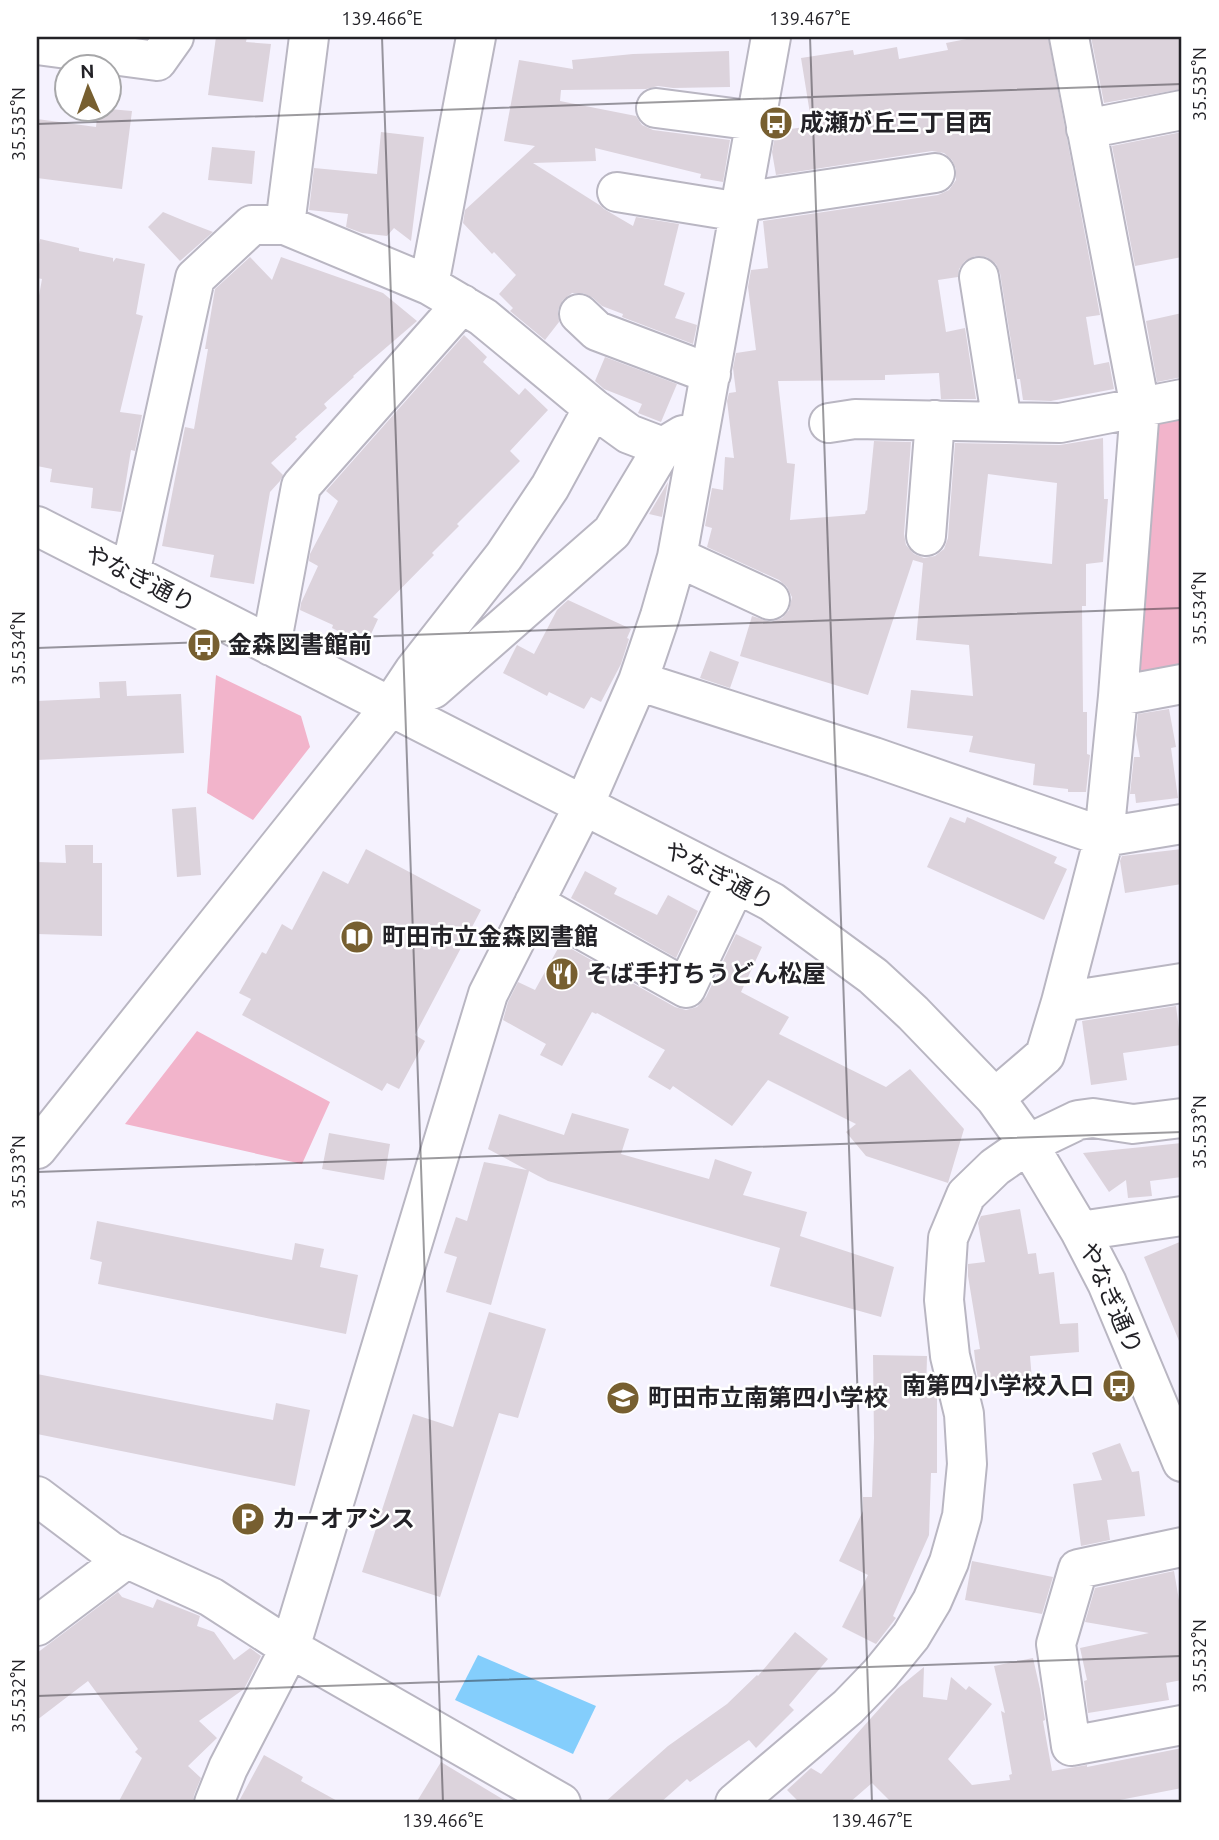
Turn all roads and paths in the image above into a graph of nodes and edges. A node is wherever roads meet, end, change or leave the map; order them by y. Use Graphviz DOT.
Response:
graph roads {
  1 [pos="174,37"];
  2 [pos="309,37"];
  3 [pos="476,37"];
  4 [pos="1069,37"];
  5 [pos="776,38"];
  6 [pos="37,45"];
  7 [pos="656,108"];
  8 [pos="1182,110"];
  9 [pos="756,121"];
  10 [pos="1086,129"];
  11 [pos="935,173"];
  12 [pos="617,192"];
  13 [pos="741,207"];
  14 [pos="285,225"];
  15 [pos="979,277"];
  16 [pos="429,285"];
  17 [pos="462,304"];
  18 [pos="579,314"];
  19 [pos="711,374"];
  20 [pos="1182,399"];
  21 [pos="1140,407"];
  22 [pos="593,408"];
  23 [pos="935,421"];
  24 [pos="1002,422"];
  25 [pos="702,423"];
  26 [pos="828,423"];
  27 [pos="663,447"];
  28 [pos="37,526"];
  29 [pos="926,536"];
  30 [pos="504,556"];
  31 [pos="677,557"];
  32 [pos="130,574"];
  33 [pos="555,583"];
  34 [pos="770,600"];
  35 [pos="271,646"];
  36 [pos="638,681"];
  37 [pos="1182,684"];
  38 [pos="1118,696"];
  39 [pos="390,707"];
  40 [pos="584,805"];
  41 [pos="1182,824"];
  42 [pos="1104,837"];
  43 [pos="736,883"];
  44 [pos="534,903"];
  45 [pos="1182,983"];
  46 [pos="1061,1002"];
  47 [pos="995,1098"];
  48 [pos="1182,1118"];
  49 [pos="1028,1144"];
  50 [pos="37,1149"];
  51 [pos="1182,1216"];
  52 [pos="1080,1231"];
  53 [pos="1182,1462"];
  54 [pos="40,1503"];
  55 [pos="1182,1547"];
  56 [pos="126,1559"];
  57 [pos="37,1626"];
  58 [pos="290,1648"];
  59 [pos="1182,1725"];
  60 [pos="214,1803"];
  61 [pos="561,1803"];
  62 [pos="735,1803"];
  1 -- 6 [label="street"];
  2 -- 14 [label="street"];
  3 -- 16 [label="street"];
  4 -- 10 [label="street"];
  5 -- 9 [label="street"];
  7 -- 9 [label="street"];
  8 -- 10 [label="street"];
  9 -- 13 [label="street"];
  10 -- 21 [label="street"];
  11 -- 13 [label="street"];
  12 -- 13 [label="street"];
  13 -- 19 [label="street"];
  14 -- 16 [label="street"];
  14 -- 32 [label="street"];
  15 -- 24 [label="street"];
  16 -- 17 [label="street"];
  17 -- 22 [label="street"];
  17 -- 35 [label="street"];
  18 -- 19 [label="street"];
  19 -- 25 [label="street"];
  20 -- 21 [label="street"];
  21 -- 24 [label="street"];
  21 -- 38 [label="street"];
  22 -- 27 [label="street"];
  22 -- 30 [label="street"];
  23 -- 24 [label="street"];
  23 -- 26 [label="street"];
  23 -- 29 [label="street"];
  25 -- 27 [label="street"];
  25 -- 31 [label="street"];
  27 -- 33 [label="street"];
  28 -- 32 [label="street, やなぎ通り"];
  30 -- 33 [label="street"];
  30 -- 39 [label="street"];
  31 -- 34 [label="street"];
  31 -- 36 [label="street"];
  32 -- 35 [label="street, やなぎ通り"];
  33 -- 39 [label="street"];
  35 -- 39 [label="street, やなぎ通り"];
  36 -- 40 [label="street"];
  36 -- 42 [label="street"];
  37 -- 38 [label="street"];
  38 -- 42 [label="street"];
  39 -- 40 [label="street, やなぎ通り"];
  39 -- 50 [label="street"];
  40 -- 43 [label="street, やなぎ通り"];
  40 -- 44 [label="street"];
  41 -- 42 [label="street"];
  42 -- 46 [label="street"];
  43 -- 44 [label="street"];
  43 -- 47 [label="street, やなぎ通り"];
  44 -- 58 [label="street"];
  45 -- 46 [label="street"];
  46 -- 47 [label="street"];
  47 -- 49 [label="street, やなぎ通り"];
  48 -- 49 [label="street"];
  49 -- 52 [label="street, やなぎ通り"];
  49 -- 62 [label="street"];
  51 -- 52 [label="street"];
  52 -- 53 [label="street, やなぎ通り"];
  54 -- 56 [label="street"];
  55 -- 59 [label="street"];
  56 -- 57 [label="street"];
  56 -- 58 [label="street"];
  58 -- 60 [label="street"];
  58 -- 61 [label="street"];
}
